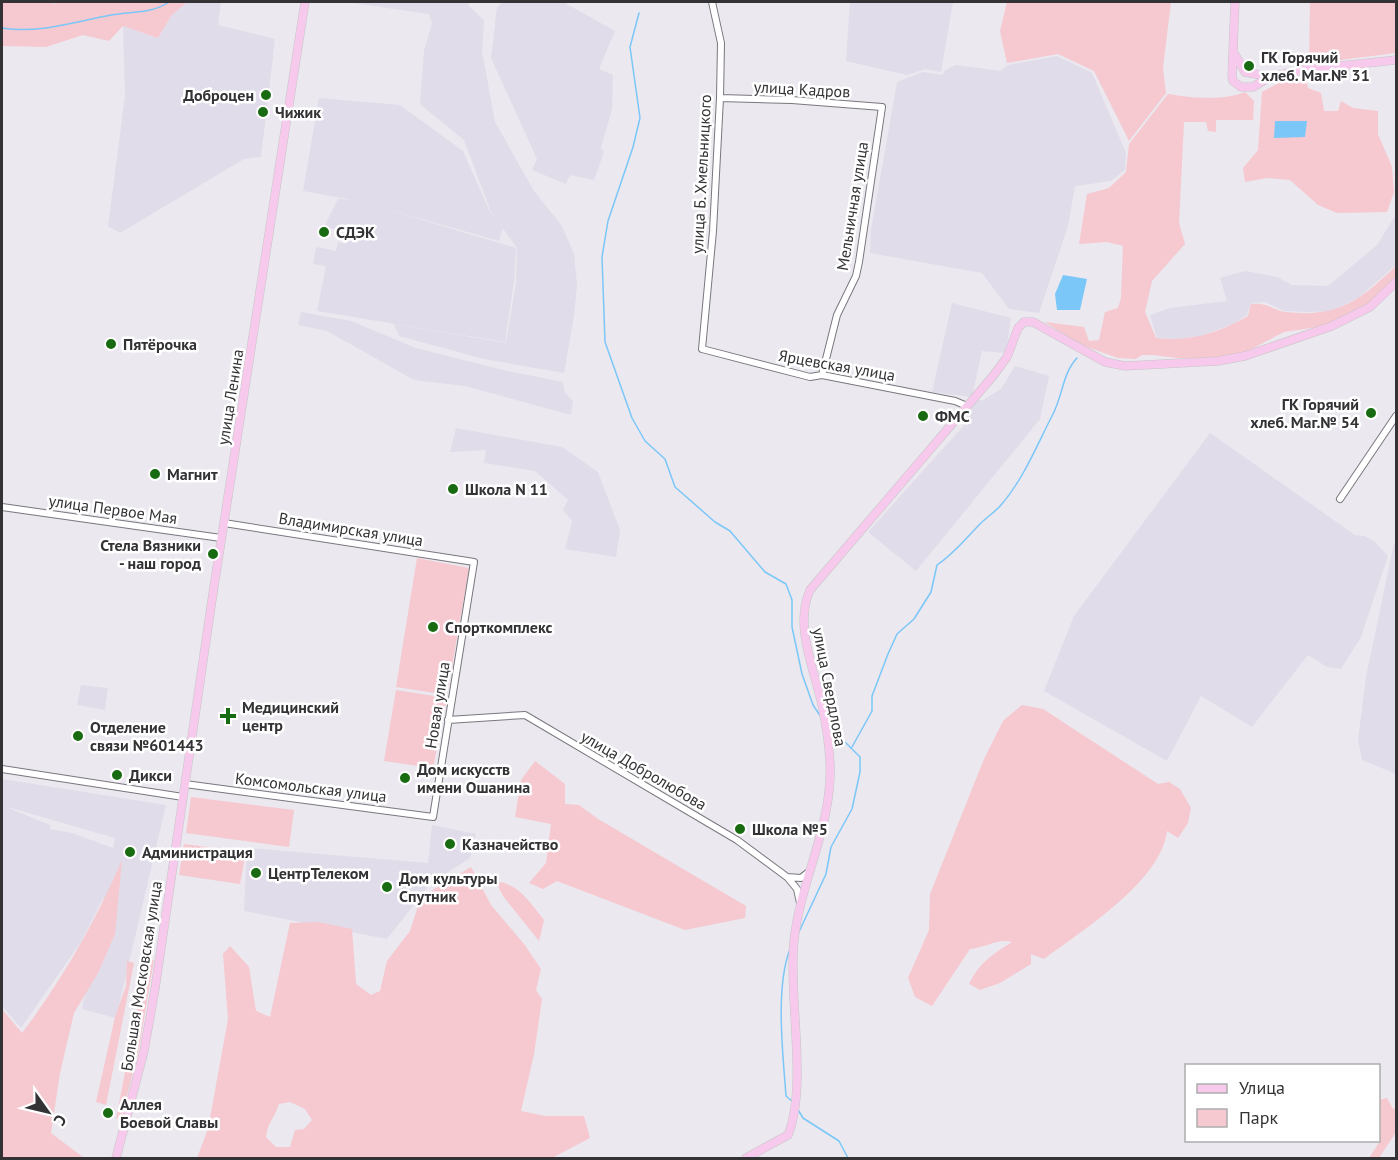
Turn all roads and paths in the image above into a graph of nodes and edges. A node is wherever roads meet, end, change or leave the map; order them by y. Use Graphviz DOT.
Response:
graph roads {
  1 [pos="305,2"];
  2 [pos="712,2"];
  3 [pos="1235,2"];
  4 [pos="1396,60"];
  5 [pos="1236,69"];
  6 [pos="1263,79"];
  7 [pos="720,98"];
  8 [pos="882,107"];
  9 [pos="1396,282"];
  10 [pos="702,350"];
  11 [pos="822,375"];
  12 [pos="967,406"];
  13 [pos="1396,416"];
  14 [pos="1340,499"];
  15 [pos="2,507"];
  16 [pos="224,523"];
  17 [pos="221,538"];
  18 [pos="474,562"];
  19 [pos="448,720"];
  20 [pos="2,769"];
  21 [pos="185,784"];
  22 [pos="183,797"];
  23 [pos="433,817"];
  24 [pos="813,868"];
  25 [pos="787,878"];
  26 [pos="800,908"];
  27 [pos="116,1158"];
  28 [pos="746,1158"];
  1 -- 16 [label="main road, улица Ленина"];
  2 -- 7 [label="street, улица Б. Хмельницкого"];
  3 -- 5 [label="main road"];
  4 -- 6 [label="main road"];
  5 -- 6 [label="main road"];
  5 -- 6 [label="main road"];
  7 -- 8 [label="street, улица Кадров"];
  7 -- 10 [label="street, улица Б. Хмельницкого"];
  8 -- 11 [label="street, Мельничная улица"];
  9 -- 12 [label="main road, улица Свердлова"];
  10 -- 11 [label="street, Ярцевская улица"];
  11 -- 12 [label="street, Ярцевская улица"];
  12 -- 24 [label="main road, улица Свердлова"];
  13 -- 14 [label="street"];
  15 -- 17 [label="street, улица Первое Мая"];
  16 -- 17 [label="main road, улица Ленина"];
  16 -- 18 [label="street, Владимирская улица"];
  17 -- 21 [label="main road, улица Ленина"];
  18 -- 19 [label="street, Новая улица"];
  19 -- 23 [label="street, Новая улица"];
  19 -- 25 [label="street, улица Добролюбова"];
  20 -- 22 [label="street"];
  21 -- 22 [label="main road, улица Ленина"];
  21 -- 23 [label="street, Комсомольская улица"];
  22 -- 27 [label="main road, Большая Московская улица"];
  24 -- 25 [label="street"];
  24 -- 26 [label="main road, улица Свердлова"];
  25 -- 26 [label="street"];
  26 -- 28 [label="main road, улица Свердлова"];
}
